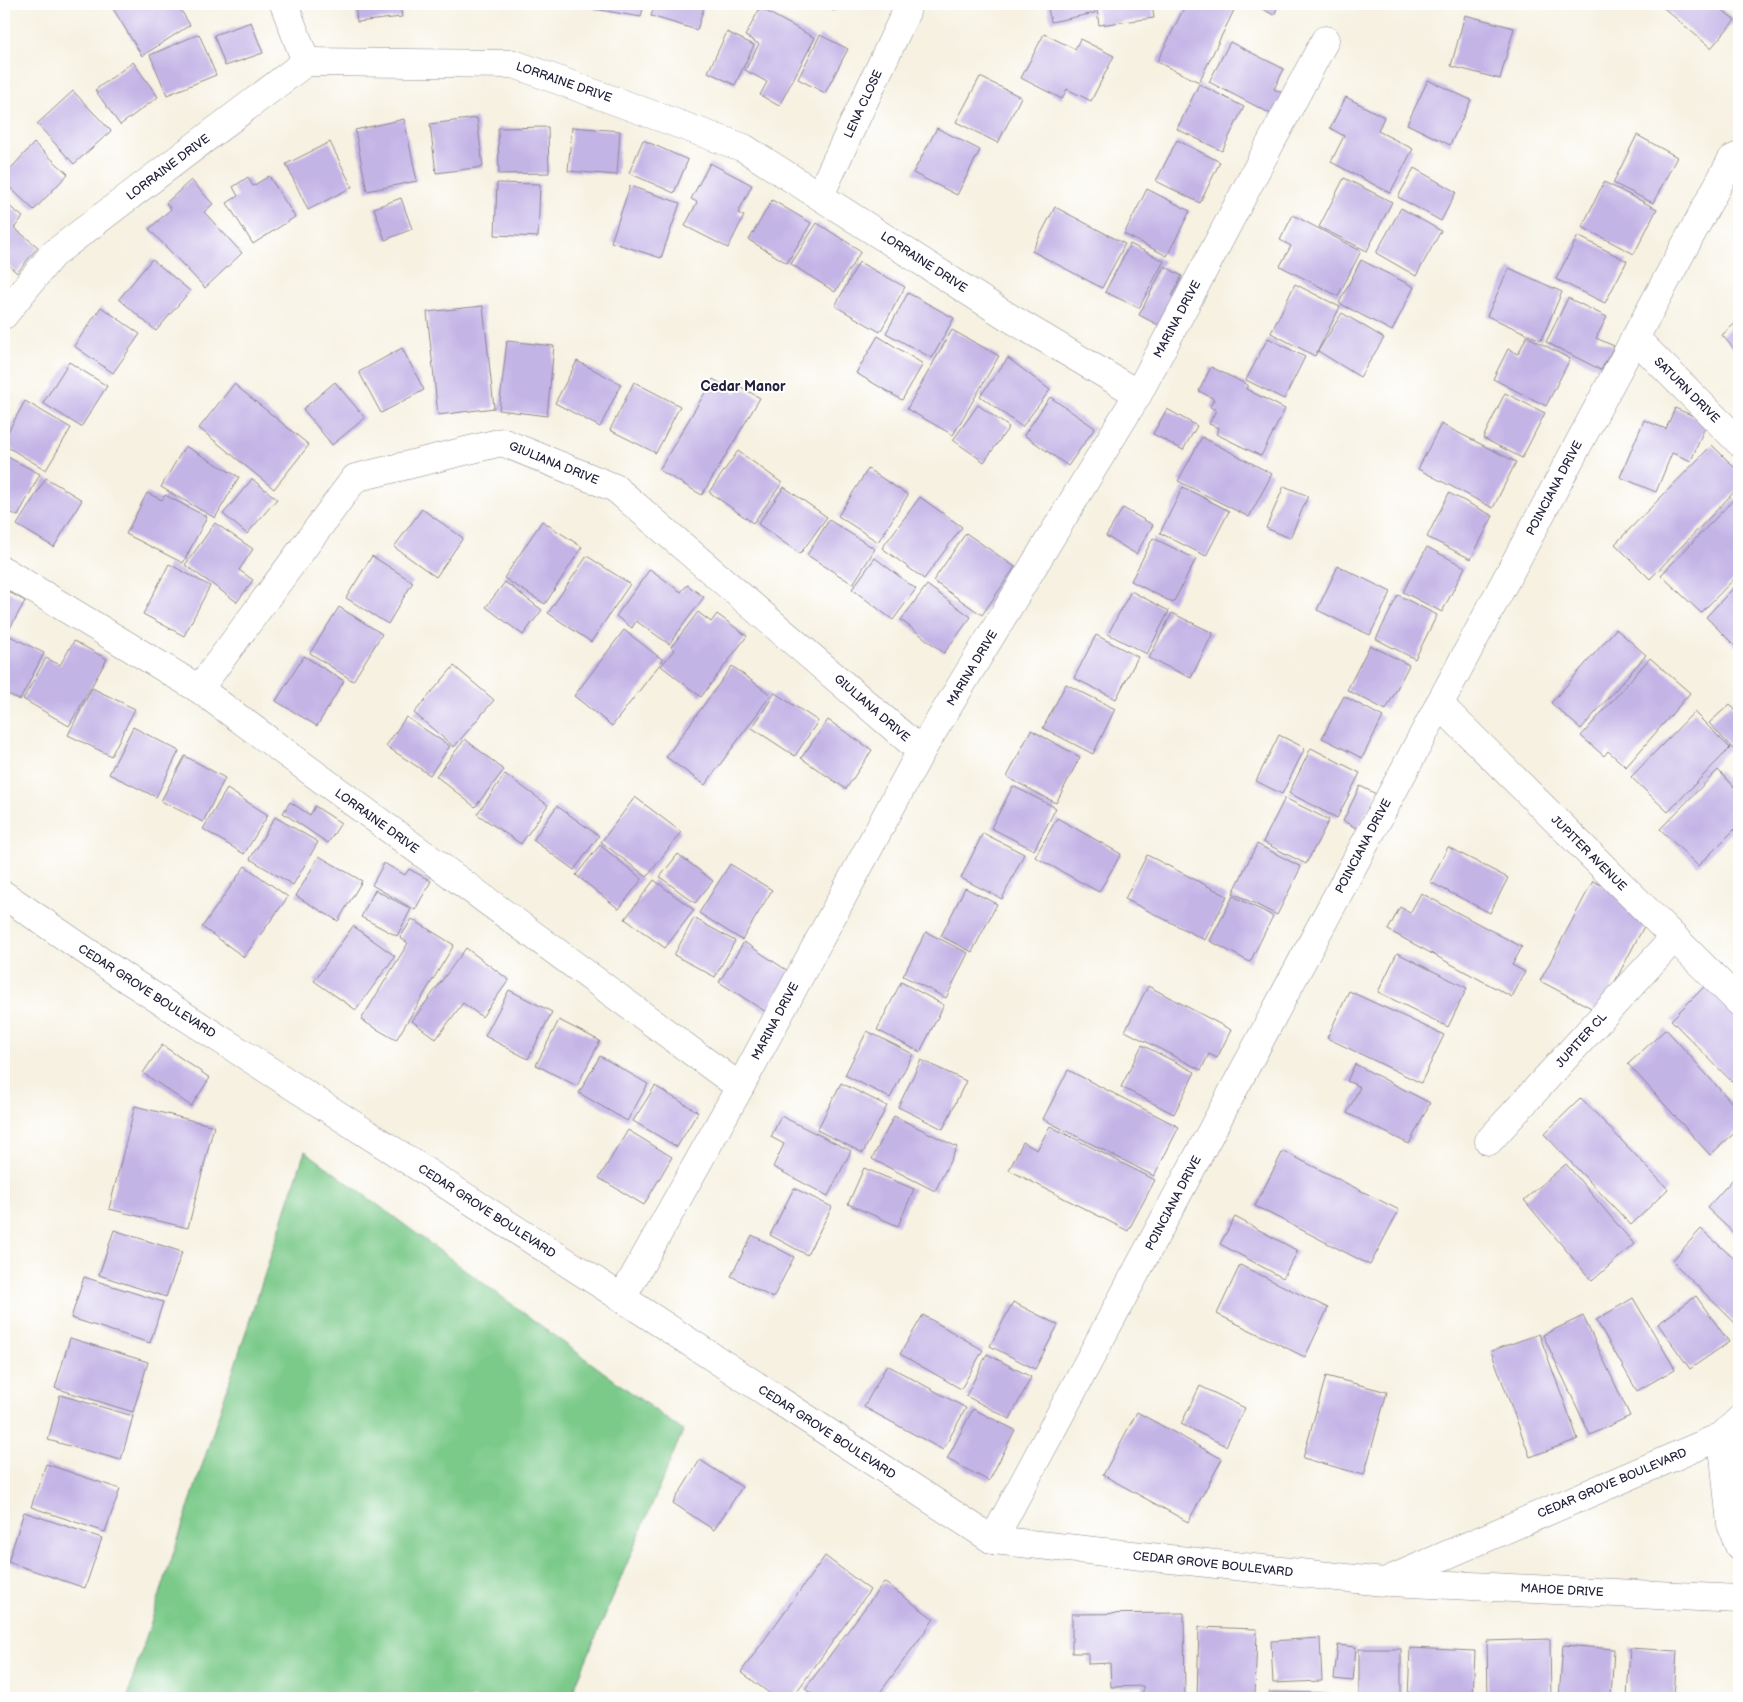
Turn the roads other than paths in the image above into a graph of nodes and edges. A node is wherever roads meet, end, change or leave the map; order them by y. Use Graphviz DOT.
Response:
graph roads {
  1 [pos="284,4"];
  2 [pos="906,12"];
  3 [pos="1324,40"];
  4 [pos="306,62"];
  5 [pos="1739,156"];
  6 [pos="820,195"];
  7 [pos="4,314"];
  8 [pos="1635,338"];
  9 [pos="1138,394"];
  10 [pos="1739,442"];
  11 [pos="4,571"];
  12 [pos="198,690"];
  13 [pos="1439,704"];
  14 [pos="921,751"];
  15 [pos="4,895"];
  16 [pos="1674,938"];
  17 [pos="1739,1002"];
  18 [pos="740,1087"];
  19 [pos="1489,1142"];
  20 [pos="622,1298"];
  21 [pos="1731,1428"];
  22 [pos="993,1540"];
  23 [pos="1739,1546"];
  24 [pos="1384,1582"];
  25 [pos="1739,1599"];
  1 -- 4 [label="street"];
  2 -- 6 [label="street, LENA CLOSE"];
  3 -- 9 [label="street, MARINA DRIVE"];
  4 -- 6 [label="street, LORRAINE DRIVE"];
  4 -- 7 [label="street, LORRAINE DRIVE"];
  5 -- 8 [label="street, POINCIANA DRIVE"];
  6 -- 9 [label="street, LORRAINE DRIVE"];
  8 -- 10 [label="street, SATURN DRIVE"];
  8 -- 13 [label="street, POINCIANA DRIVE"];
  9 -- 14 [label="street, MARINA DRIVE"];
  11 -- 12 [label="street, LORRAINE DRIVE"];
  12 -- 14 [label="street, GIULIANA DRIVE"];
  12 -- 18 [label="street, LORRAINE DRIVE"];
  13 -- 16 [label="street, JUPITER AVENUE"];
  13 -- 22 [label="street, POINCIANA DRIVE"];
  14 -- 18 [label="street, MARINA DRIVE"];
  15 -- 20 [label="street, CEDAR GROVE BOULEVARD"];
  16 -- 17 [label="street, JUPITER AVENUE"];
  16 -- 19 [label="street, JUPITER CL"];
  18 -- 20 [label="street, MARINA DRIVE"];
  20 -- 22 [label="street, CEDAR GROVE BOULEVARD"];
  21 -- 23 [label="street"];
  21 -- 24 [label="street, CEDAR GROVE BOULEVARD"];
  22 -- 24 [label="street, CEDAR GROVE BOULEVARD"];
  24 -- 25 [label="street, MAHOE DRIVE"];
}
